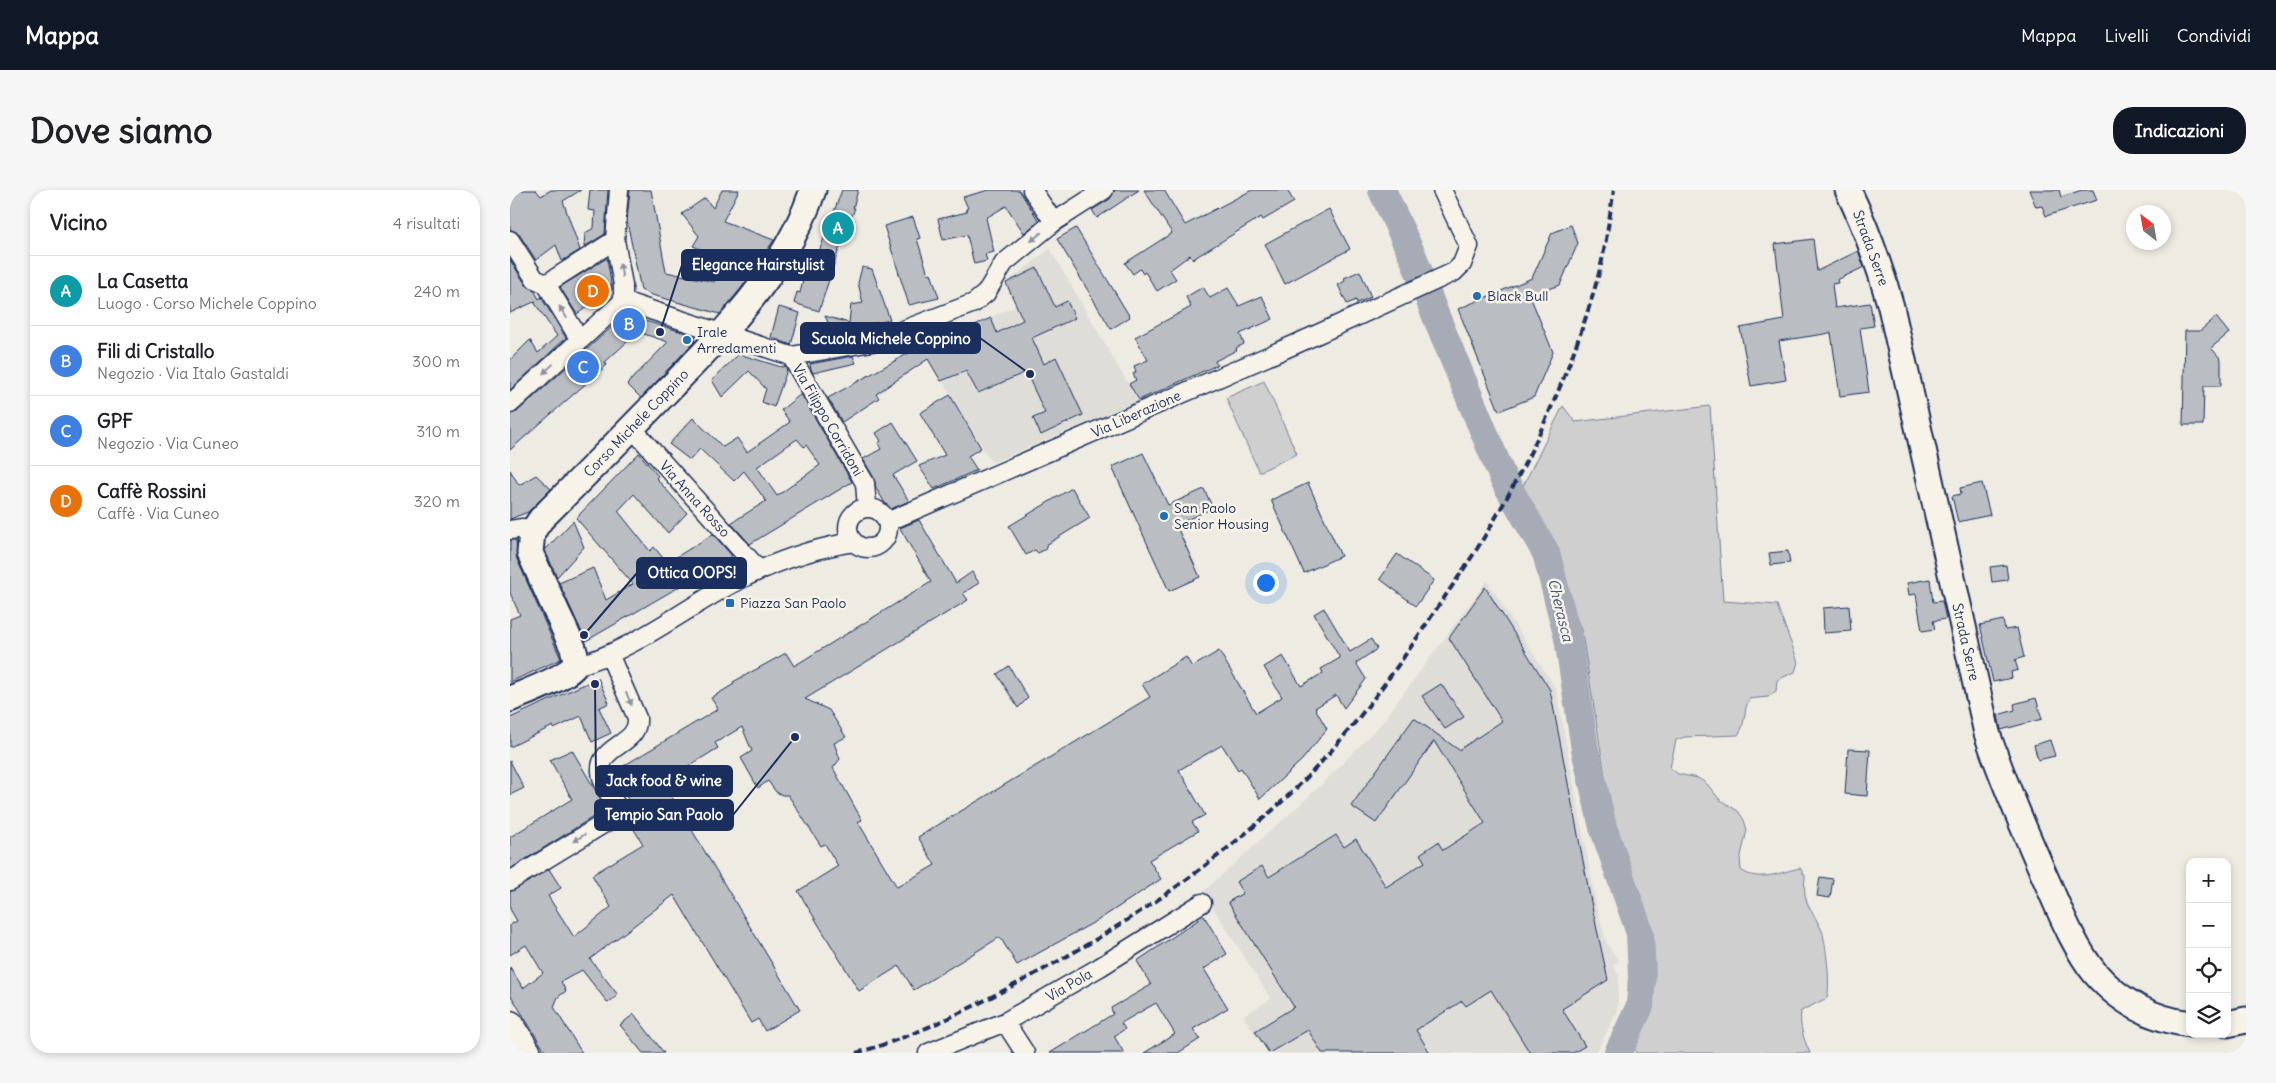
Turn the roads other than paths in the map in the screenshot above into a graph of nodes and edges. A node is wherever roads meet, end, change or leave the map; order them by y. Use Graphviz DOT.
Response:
graph roads {
  1 [pos="619,190"];
  2 [pos="813,190"];
  3 [pos="1032,190"];
  4 [pos="1104,190"];
  5 [pos="1442,190"];
  6 [pos="1848,190"];
  7 [pos="1054,222"];
  8 [pos="510,240"];
  9 [pos="615,240"];
  10 [pos="546,284"];
  11 [pos="623,301"];
  12 [pos="722,334"];
  13 [pos="580,340"];
  14 [pos="791,356"];
  15 [pos="510,404"];
  16 [pos="632,428"];
  17 [pos="866,503"];
  18 [pos="887,522"];
  19 [pos="521,531"];
  20 [pos="851,534"];
  21 [pos="759,570"];
  22 [pos="609,654"];
  23 [pos="576,666"];
  24 [pos="510,699"];
  25 [pos="510,881"];
  26 [pos="1202,903"];
  27 [pos="2246,1020"];
  28 [pos="1005,1022"];
  29 [pos="2186,1023"];
  30 [pos="2231,1023"];
  31 [pos="510,1025"];
  32 [pos="527,1053"];
  33 [pos="928,1053"];
  34 [pos="1025,1053"];
  1 -- 9 [label="street"];
  2 -- 12 [label="main road, Corso Michele Coppino"];
  3 -- 7 [label="street"];
  4 -- 7 [label="street"];
  5 -- 18 [label="street, Via Liberazione"];
  6 -- 29 [label="main road, Strada Serre"];
  7 -- 14 [label="street, one-way"];
  8 -- 10 [label="street"];
  9 -- 10 [label="street"];
  11 -- 9 [label="street, one-way"];
  13 -- 10 [label="street, one-way"];
  11 -- 12 [label="street, Via Filippo Corridoni"];
  11 -- 13 [label="street"];
  12 -- 14 [label="street, Via Filippo Corridoni"];
  12 -- 16 [label="main road, Corso Michele Coppino"];
  13 -- 15 [label="street, one-way"];
  14 -- 17 [label="street, Via Filippo Corridoni"];
  16 -- 19 [label="main road, Corso Michele Coppino"];
  16 -- 21 [label="street, Via Anna Rosso"];
  17 -- 18 [label="street"];
  17 -- 20 [label="street"];
  18 -- 20 [label="street"];
  19 -- 23 [label="main road, Corso Michele Coppino"];
  20 -- 21 [label="street"];
  21 -- 22 [label="street"];
  22 -- 23 [label="street"];
  22 -- 25 [label="street, one-way"];
  23 -- 24 [label="main road"];
  26 -- 28 [label="street, Via Pola"];
  27 -- 30 [label="main road"];
  28 -- 33 [label="street, Via Pola"];
  28 -- 34 [label="street"];
  31 -- 32 [label="main road"];
}
